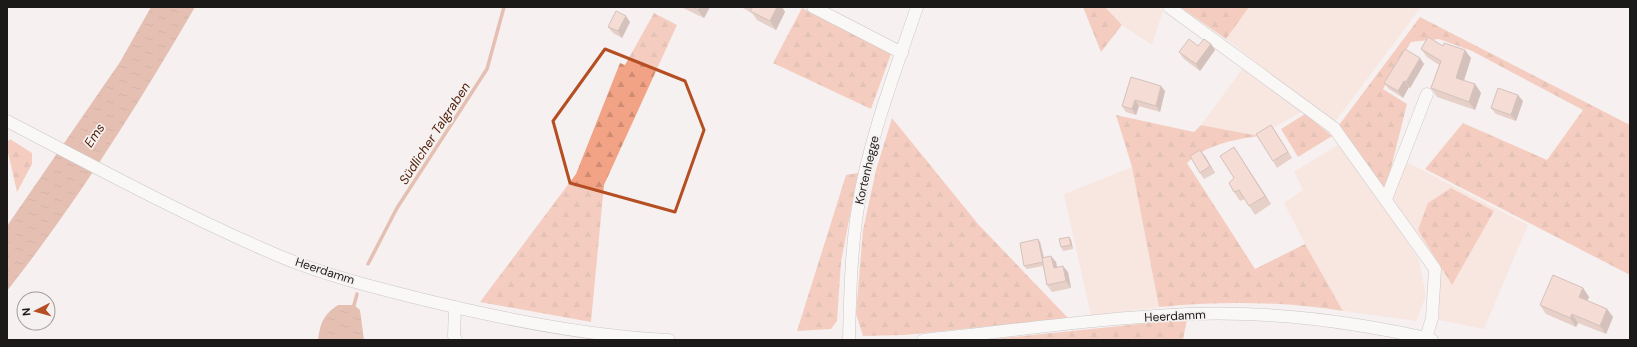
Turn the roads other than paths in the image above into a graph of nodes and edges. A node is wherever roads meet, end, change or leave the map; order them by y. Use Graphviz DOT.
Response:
graph roads {
  1 [pos="813,7"];
  2 [pos="917,7"];
  3 [pos="1169,7"];
  4 [pos="902,53"];
  5 [pos="1427,94"];
  6 [pos="7,121"];
  7 [pos="1386,199"];
  8 [pos="454,307"];
  9 [pos="1429,339"];
  10 [pos="456,340"];
  11 [pos="669,340"];
  12 [pos="849,340"];
  13 [pos="923,340"];
  1 -- 4 [label="street"];
  2 -- 4 [label="street, Kortenhegge"];
  3 -- 7 [label="street, Heerdamm"];
  4 -- 12 [label="street, Kortenhegge"];
  5 -- 7 [label="street"];
  6 -- 8 [label="street, Heerdamm"];
  7 -- 9 [label="street, Heerdamm"];
  8 -- 10 [label="street"];
  8 -- 11 [label="street, Heerdamm"];
  9 -- 13 [label="street, Heerdamm"];
}
